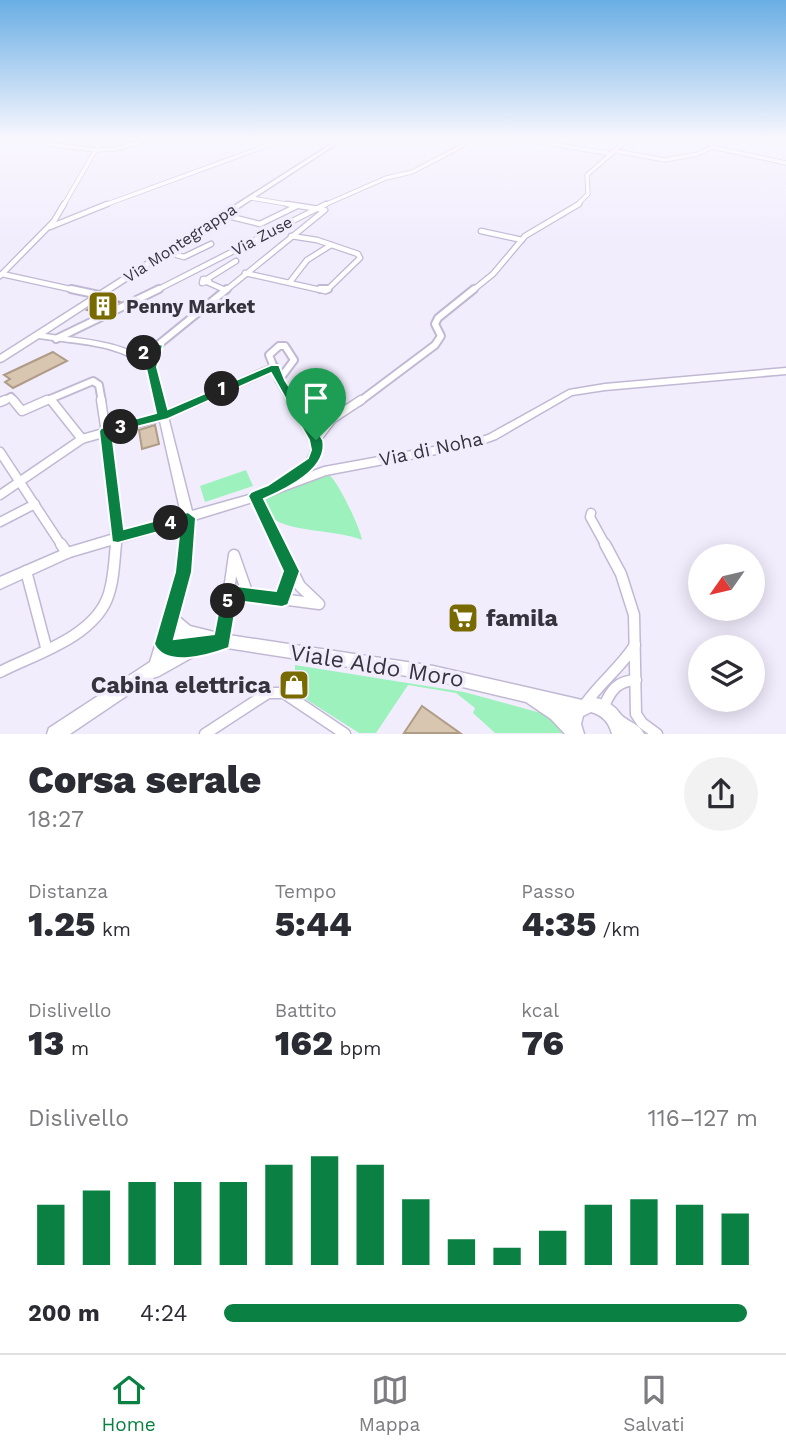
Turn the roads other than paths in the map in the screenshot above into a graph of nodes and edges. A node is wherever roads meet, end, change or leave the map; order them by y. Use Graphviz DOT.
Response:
graph roads {
  1 [pos="81,173"];
  2 [pos="187,173"];
  3 [pos="290,173"];
  4 [pos="402,173"];
  5 [pos="589,173"];
  6 [pos="251,198"];
  7 [pos="299,205"];
  8 [pos="320,208"];
  9 [pos="224,215"];
  10 [pos="50,227"];
  11 [pos="481,231"];
  12 [pos="291,236"];
  13 [pos="522,240"];
  14 [pos="211,244"];
  15 [pos="331,245"];
  16 [pos="166,252"];
  17 [pos="236,261"];
  18 [pos="190,273"];
  19 [pos="245,273"];
  20 [pos="1,275"];
  21 [pos="206,280"];
  22 [pos="290,282"];
  23 [pos="225,290"];
  24 [pos="99,295"];
  25 [pos="37,335"];
  26 [pos="56,339"];
  27 [pos="158,345"];
  28 [pos="138,357"];
  29 [pos="0,359"];
  30 [pos="152,367"];
  31 [pos="275,367"];
  32 [pos="786,371"];
  33 [pos="279,380"];
  34 [pos="50,399"];
  35 [pos="0,402"];
  36 [pos="163,416"];
  37 [pos="105,431"];
  38 [pos="82,439"];
  39 [pos="316,440"];
  40 [pos="0,452"];
  41 [pos="21,483"];
  42 [pos="273,489"];
  43 [pos="0,495"];
  44 [pos="256,496"];
  45 [pos="35,504"];
  46 [pos="591,513"];
  47 [pos="188,518"];
  48 [pos="0,522"];
  49 [pos="118,537"];
  50 [pos="67,553"];
  51 [pos="292,571"];
  52 [pos="26,572"];
  53 [pos="0,583"];
  54 [pos="229,592"];
  55 [pos="248,595"];
  56 [pos="282,600"];
  57 [pos="170,618"];
  58 [pos="222,641"];
  59 [pos="201,642"];
  60 [pos="164,644"];
  61 [pos="636,644"];
  62 [pos="46,647"];
  63 [pos="0,672"];
  64 [pos="151,673"];
  65 [pos="636,680"];
  66 [pos="530,696"];
  67 [pos="583,706"];
  68 [pos="603,708"];
  69 [pos="618,727"];
  70 [pos="55,733"];
  71 [pos="205,733"];
  72 [pos="341,733"];
  73 [pos="575,733"];
  74 [pos="636,733"];
  75 [pos="657,733"];
  1 -- 10 [label="street"];
  2 -- 10 [label="street"];
  3 -- 6 [label="main road, Via Montegrappa"];
  4 -- 8 [label="street, Via Zuse"];
  5 -- 13 [label="street"];
  6 -- 7 [label="street"];
  6 -- 9 [label="main road, Via Montegrappa"];
  7 -- 8 [label="street"];
  7 -- 9 [label="street"];
  8 -- 12 [label="street"];
  8 -- 18 [label="street, Via Zuse"];
  9 -- 16 [label="main road, Via Montegrappa"];
  10 -- 20 [label="street"];
  11 -- 13 [label="street"];
  12 -- 15 [label="street"];
  12 -- 19 [label="street"];
  13 -- 39 [label="street"];
  14 -- 16 [label="street"];
  15 -- 22 [label="street"];
  15 -- 22 [label="street"];
  16 -- 24 [label="main road, Via Montegrappa"];
  17 -- 21 [label="street"];
  18 -- 21 [label="street"];
  18 -- 26 [label="street, Via Zuse"];
  19 -- 22 [label="street"];
  19 -- 23 [label="street"];
  20 -- 24 [label="street"];
  21 -- 23 [label="street"];
  23 -- 27 [label="street"];
  24 -- 25 [label="main road, Via Montegrappa"];
  25 -- 26 [label="main road"];
  25 -- 29 [label="main road, Via Montegrappa"];
  26 -- 28 [label="main road"];
  27 -- 28 [label="street"];
  27 -- 30 [label="street"];
  28 -- 30 [label="main road"];
  30 -- 36 [label="main road"];
  31 -- 33 [label="street"];
  31 -- 33 [label="street"];
  31 -- 36 [label="street"];
  32 -- 42 [label="main road, Via di Noha"];
  33 -- 39 [label="street"];
  34 -- 35 [label="street"];
  34 -- 37 [label="street"];
  34 -- 38 [label="street"];
  36 -- 37 [label="street"];
  36 -- 47 [label="main road"];
  37 -- 38 [label="street"];
  37 -- 49 [label="street"];
  38 -- 41 [label="street"];
  39 -- 42 [label="street"];
  40 -- 41 [label="street"];
  41 -- 43 [label="street"];
  41 -- 45 [label="street"];
  42 -- 44 [label="main road, Via di Noha"];
  44 -- 47 [label="main road, Via di Noha"];
  44 -- 51 [label="street"];
  45 -- 48 [label="street"];
  45 -- 50 [label="street"];
  46 -- 61 [label="street"];
  47 -- 49 [label="main road, Via di Noha"];
  47 -- 57 [label="main road"];
  49 -- 50 [label="main road, Via di Noha"];
  49 -- 62 [label="street"];
  50 -- 52 [label="main road, Via di Noha"];
  51 -- 56 [label="street"];
  51 -- 56 [label="street"];
  52 -- 53 [label="main road, Via di Noha"];
  52 -- 62 [label="street"];
  54 -- 55 [label="street"];
  54 -- 55 [label="street"];
  54 -- 58 [label="street"];
  55 -- 56 [label="street"];
  57 -- 59 [label="main road"];
  57 -- 60 [label="main road"];
  58 -- 59 [label="main road, Viale Aldo Moro"];
  58 -- 66 [label="main road, Viale Aldo Moro"];
  59 -- 60 [label="main road, Viale Aldo Moro"];
  59 -- 64 [label="main road, Viale Aldo Moro"];
  60 -- 64 [label="main road"];
  61 -- 65 [label="street"];
  61 -- 67 [label="street"];
  62 -- 63 [label="street"];
  64 -- 70 [label="main road, Viale Aldo Moro"];
  65 -- 68 [label="street"];
  65 -- 75 [label="street"];
  66 -- 67 [label="main road, Viale Aldo Moro"];
  66 -- 73 [label="main road, Viale Aldo Moro"];
  67 -- 68 [label="main road, Viale Aldo Moro"];
  67 -- 73 [label="main road, Viale Aldo Moro"];
  68 -- 69 [label="main road"];
  69 -- 74 [label="main road"];
  71 -- 72 [label="street"];
}
